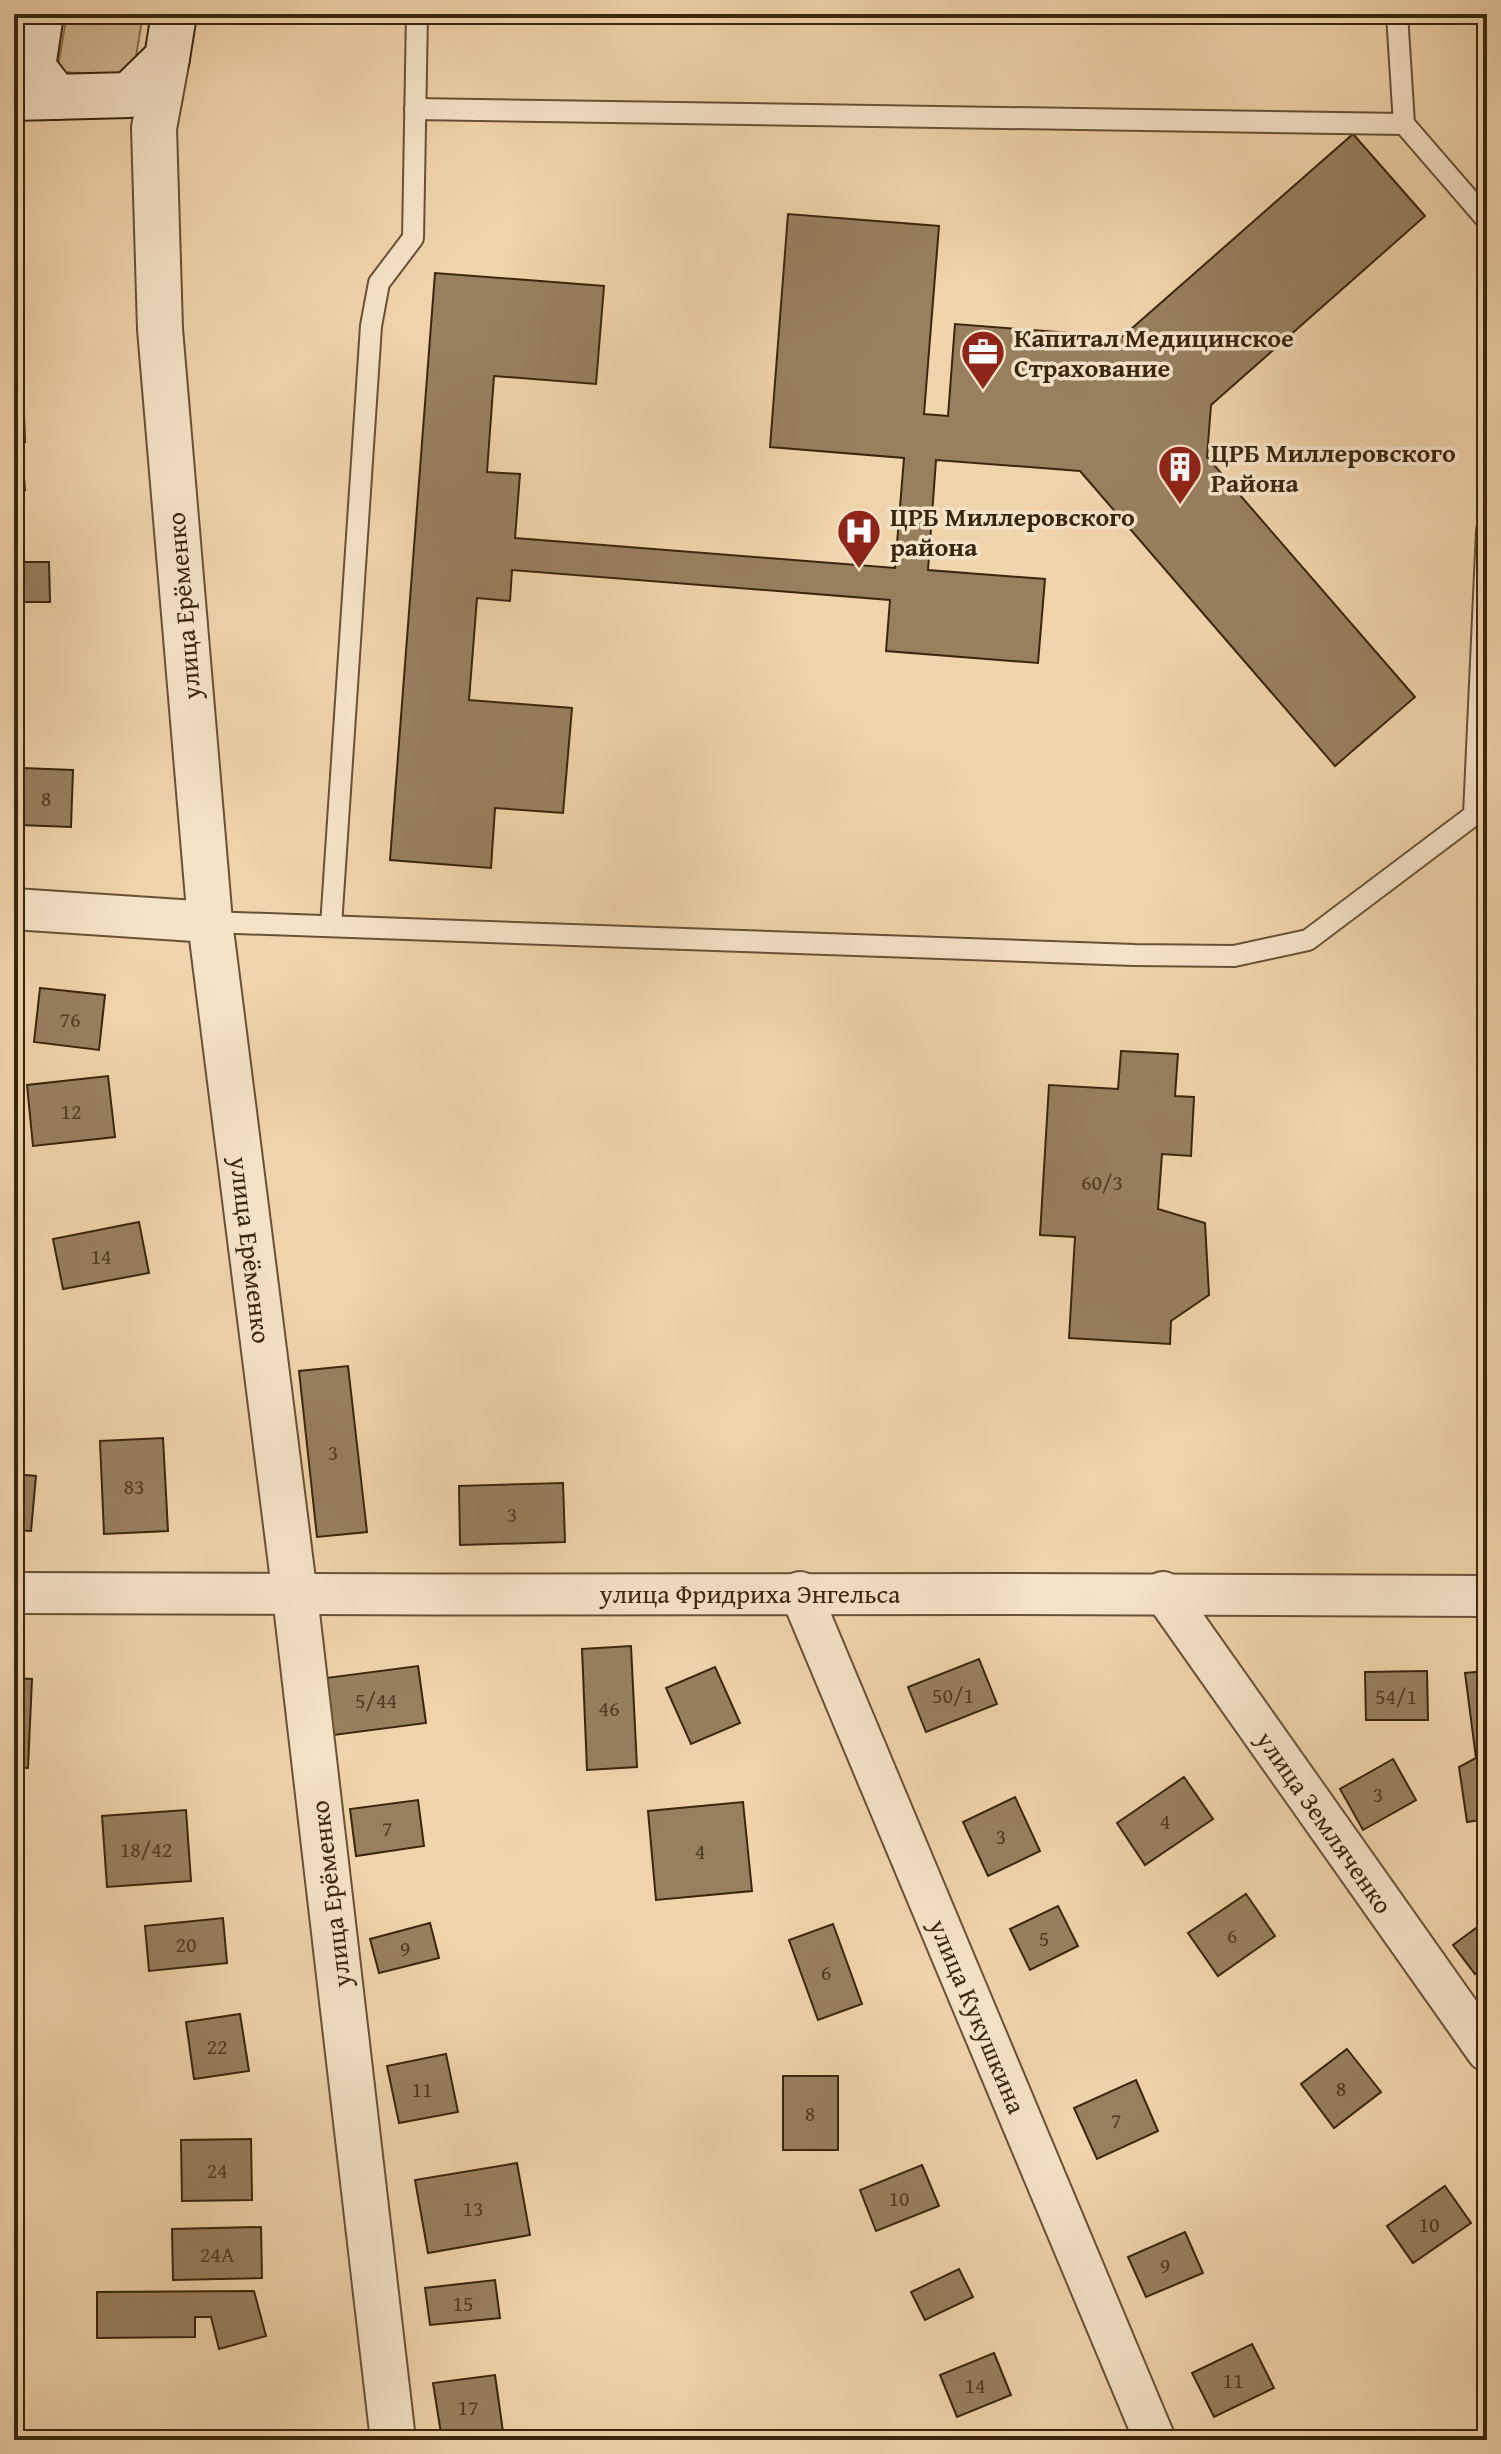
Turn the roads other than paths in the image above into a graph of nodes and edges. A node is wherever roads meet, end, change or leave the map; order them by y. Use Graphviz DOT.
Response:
graph roads {
  1 [pos="41,14"];
  2 [pos="174,14"];
  3 [pos="417,14"];
  4 [pos="1397,14"];
  5 [pos="35,98"];
  6 [pos="415,109"];
  7 [pos="141,111"];
  8 [pos="1404,124"];
  9 [pos="1487,220"];
  10 [pos="1487,530"];
  11 [pos="1480,815"];
  12 [pos="14,909"];
  13 [pos="210,922"];
  14 [pos="331,926"];
  15 [pos="800,1592"];
  16 [pos="1163,1592"];
  17 [pos="14,1593"];
  18 [pos="295,1596"];
  19 [pos="1487,1596"];
  20 [pos="1487,2051"];
  21 [pos="393,2440"];
  22 [pos="1155,2440"];
  1 -- 5 [label="street"];
  2 -- 7 [label="street"];
  3 -- 6 [label="lane"];
  4 -- 8 [label="lane"];
  5 -- 7 [label="street"];
  6 -- 8 [label="lane"];
  6 -- 14 [label="lane"];
  7 -- 13 [label="street, улица Ерёменко"];
  8 -- 9 [label="lane"];
  10 -- 11 [label="lane"];
  11 -- 14 [label="lane"];
  12 -- 13 [label="street"];
  13 -- 14 [label="lane"];
  13 -- 18 [label="street, улица Ерёменко"];
  15 -- 16 [label="street, улица Фридриха Энгельса"];
  15 -- 18 [label="street, улица Фридриха Энгельса"];
  15 -- 22 [label="street, улица Кукушкина"];
  16 -- 19 [label="street, улица Фридриха Энгельса"];
  16 -- 20 [label="street, улица Земляченко"];
  17 -- 18 [label="street, улица Фридриха Энгельса"];
  18 -- 21 [label="street, улица Ерёменко"];
}
